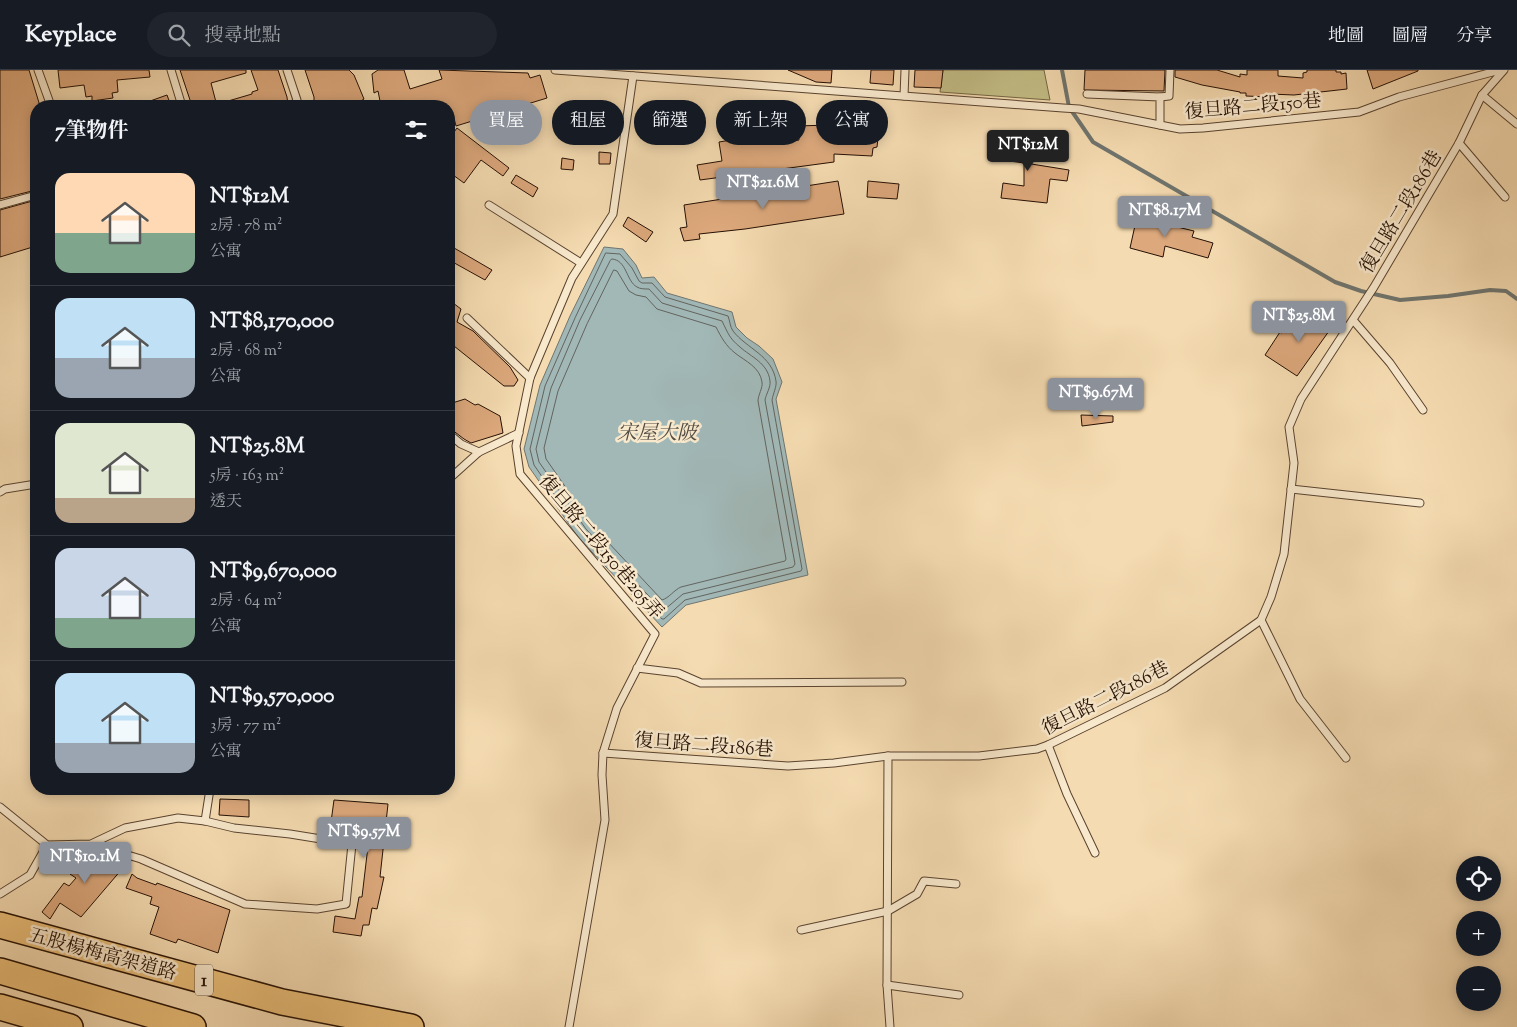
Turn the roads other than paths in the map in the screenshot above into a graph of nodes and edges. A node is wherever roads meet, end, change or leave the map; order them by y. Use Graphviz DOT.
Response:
graph roads {
  1 [pos="38,70"];
  2 [pos="171,70"];
  3 [pos="287,70"];
  4 [pos="555,70"];
  5 [pos="905,70"];
  6 [pos="1170,70"];
  7 [pos="1500,70"];
  8 [pos="1504,70"];
  9 [pos="633,76"];
  10 [pos="1087,94"];
  11 [pos="1482,95"];
  12 [pos="904,96"];
  13 [pos="1160,97"];
  14 [pos="49,100"];
  15 [pos="180,100"];
  16 [pos="296,100"];
  17 [pos="1517,124"];
  18 [pos="1160,125"];
  19 [pos="1459,143"];
  20 [pos="30,196"];
  21 [pos="1505,197"];
  22 [pos="488,204"];
  23 [pos="0,205"];
  24 [pos="581,264"];
  25 [pos="467,318"];
  26 [pos="1352,320"];
  27 [pos="530,378"];
  28 [pos="1422,410"];
  29 [pos="519,433"];
  30 [pos="455,439"];
  31 [pos="479,452"];
  32 [pos="455,474"];
  33 [pos="30,485"];
  34 [pos="1291,489"];
  35 [pos="0,492"];
  36 [pos="1420,503"];
  37 [pos="1261,620"];
  38 [pos="638,668"];
  39 [pos="902,682"];
  40 [pos="1048,745"];
  41 [pos="603,753"];
  42 [pos="888,756"];
  43 [pos="1346,758"];
  44 [pos="209,795"];
  45 [pos="0,807"];
  46 [pos="205,821"];
  47 [pos="91,844"];
  48 [pos="47,845"];
  49 [pos="1095,853"];
  50 [pos="956,884"];
  51 [pos="0,894"];
  52 [pos="888,911"];
  53 [pos="0,925"];
  54 [pos="801,930"];
  55 [pos="0,969"];
  56 [pos="887,985"];
  57 [pos="959,995"];
  58 [pos="6,1010"];
  59 [pos="70,1027"];
  60 [pos="192,1027"];
  61 [pos="411,1027"];
  62 [pos="569,1027"];
  63 [pos="890,1027"];
  1 -- 14 [label="lane"];
  2 -- 15 [label="lane"];
  3 -- 16 [label="lane"];
  4 -- 9 [label="lane, 復旦路二段150巷"];
  5 -- 12 [label="lane"];
  6 -- 13 [label="lane"];
  7 -- 18 [label="lane, 復旦路二段150巷"];
  8 -- 11 [label="lane, 復旦路二段186巷"];
  9 -- 12 [label="lane, 復旦路二段150巷"];
  9 -- 24 [label="lane, 復旦路二段150巷205弄"];
  10 -- 13 [label="lane"];
  11 -- 17 [label="lane"];
  11 -- 19 [label="lane, 復旦路二段186巷"];
  12 -- 18 [label="lane, 復旦路二段150巷"];
  13 -- 18 [label="lane"];
  19 -- 21 [label="lane"];
  19 -- 26 [label="lane, 復旦路二段186巷"];
  20 -- 23 [label="lane"];
  22 -- 24 [label="lane"];
  24 -- 27 [label="lane, 復旦路二段150巷205弄"];
  25 -- 27 [label="lane"];
  26 -- 28 [label="lane"];
  26 -- 34 [label="lane, 復旦路二段186巷"];
  27 -- 29 [label="lane, 復旦路二段150巷205弄"];
  29 -- 31 [label="lane"];
  29 -- 38 [label="lane, 復旦路二段150巷205弄"];
  30 -- 31 [label="lane"];
  31 -- 32 [label="lane"];
  33 -- 35 [label="lane"];
  34 -- 36 [label="lane"];
  34 -- 37 [label="lane, 復旦路二段186巷"];
  37 -- 40 [label="lane, 復旦路二段186巷"];
  37 -- 43 [label="lane"];
  38 -- 39 [label="lane"];
  38 -- 41 [label="lane, 復旦路二段150巷205弄"];
  40 -- 42 [label="lane, 復旦路二段186巷"];
  40 -- 49 [label="lane"];
  41 -- 42 [label="lane, 復旦路二段186巷"];
  41 -- 62 [label="lane, 復旦路二段150巷205弄"];
  42 -- 52 [label="lane"];
  44 -- 46 [label="lane"];
  45 -- 48 [label="lane"];
  46 -- 47 [label="lane"];
  46 -- 47 [label="lane"];
  47 -- 48 [label="lane"];
  48 -- 51 [label="lane"];
  50 -- 52 [label="lane"];
  52 -- 54 [label="lane"];
  52 -- 56 [label="lane"];
  53 -- 61 [label="highway, 五股楊梅高架道路 / 1"];
  55 -- 60 [label="highway"];
  56 -- 57 [label="lane"];
  56 -- 63 [label="lane"];
  58 -- 59 [label="highway"];
}
